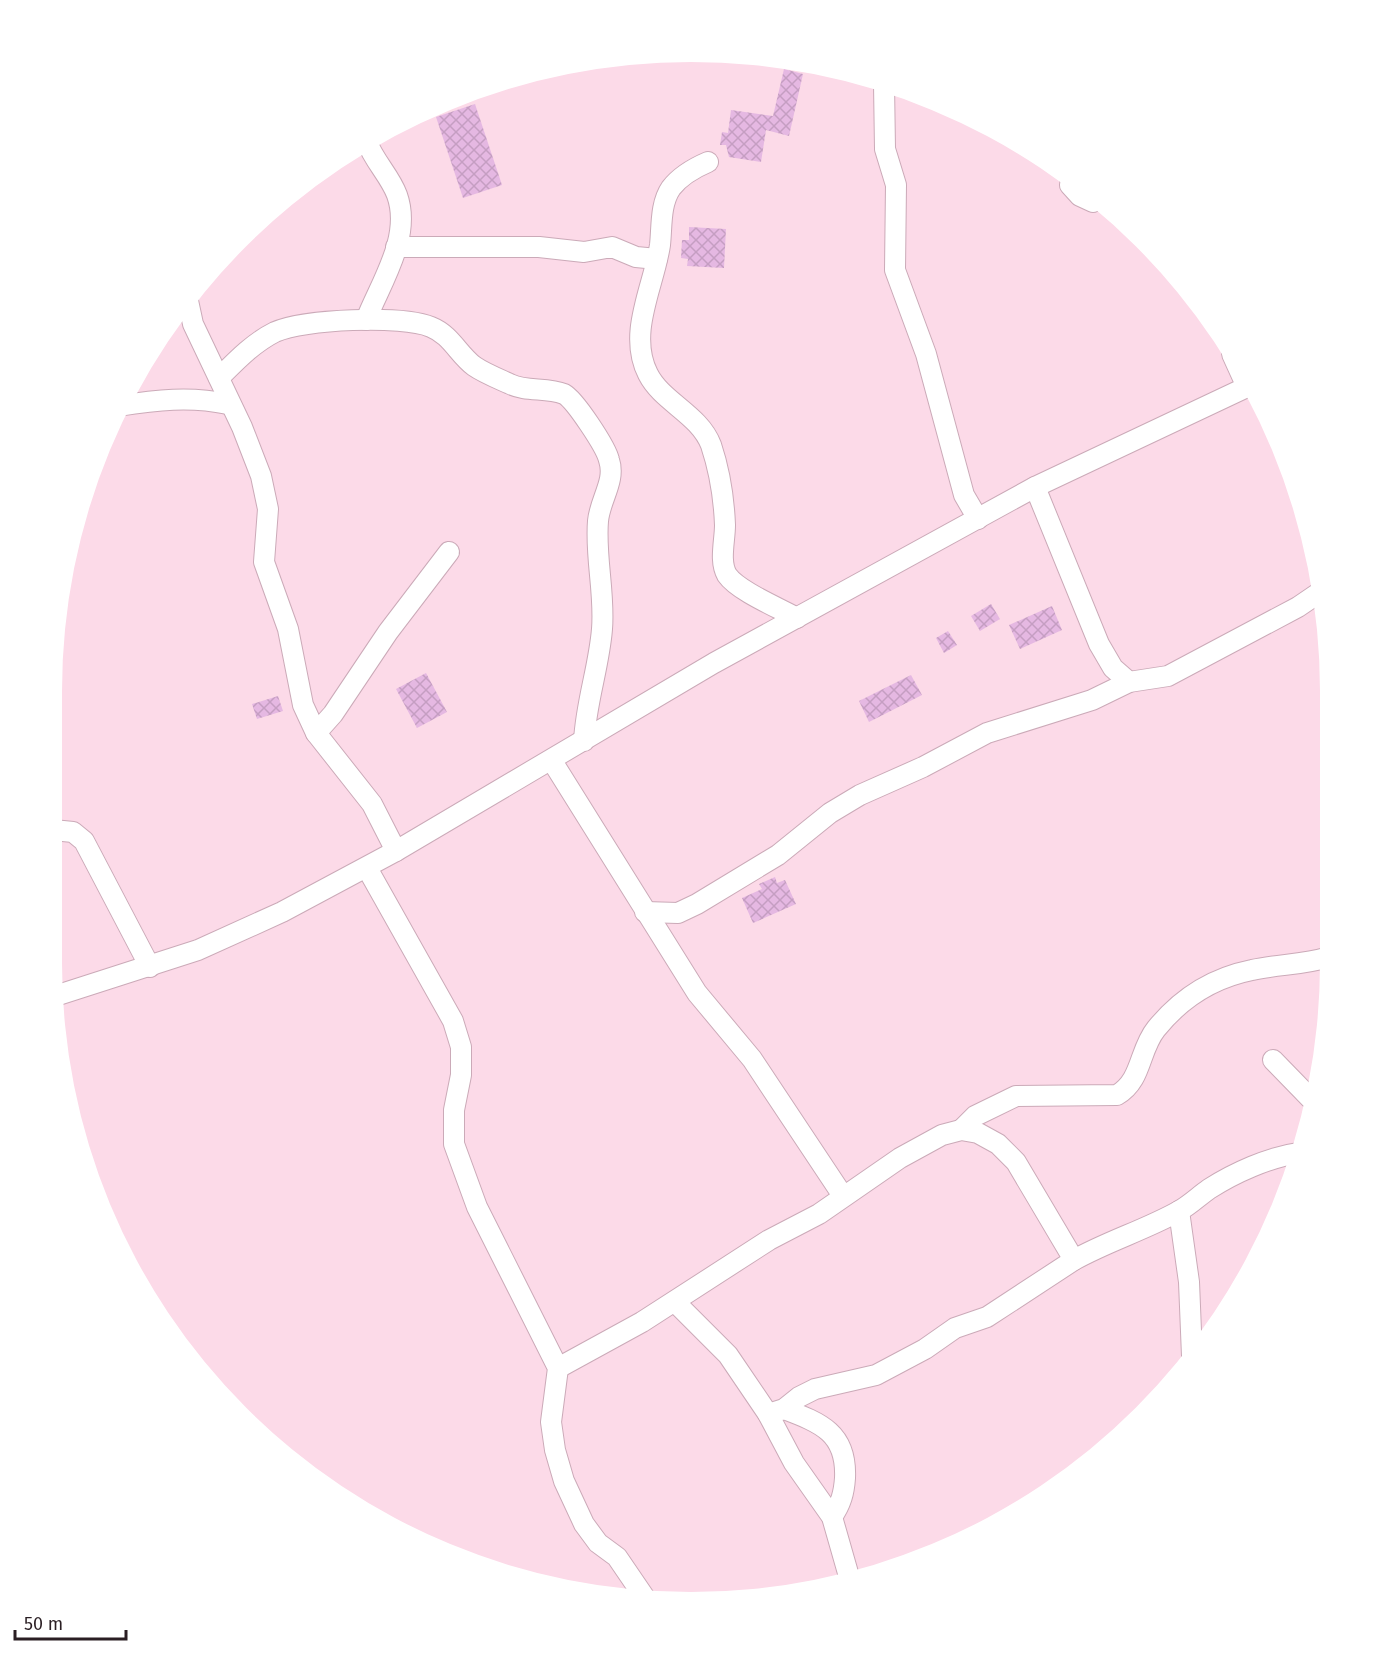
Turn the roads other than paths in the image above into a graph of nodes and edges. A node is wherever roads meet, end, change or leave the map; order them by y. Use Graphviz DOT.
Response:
graph roads {
  1 [pos="884,92"];
  2 [pos="371,149"];
  3 [pos="708,162"];
  4 [pos="396,247"];
  5 [pos="654,268"];
  6 [pos="190,310"];
  7 [pos="366,320"];
  8 [pos="219,378"];
  9 [pos="1243,390"];
  10 [pos="130,404"];
  11 [pos="228,404"];
  12 [pos="1035,488"];
  13 [pos="978,519"];
  14 [pos="449,552"];
  15 [pos="1312,597"];
  16 [pos="797,618"];
  17 [pos="1129,682"];
  18 [pos="316,733"];
  19 [pos="584,741"];
  20 [pos="552,760"];
  21 [pos="62,831"];
  22 [pos="396,851"];
  23 [pos="367,868"];
  24 [pos="645,912"];
  25 [pos="1320,960"];
  26 [pos="150,967"];
  27 [pos="63,994"];
  28 [pos="1273,1060"];
  29 [pos="1305,1093"];
  30 [pos="960,1130"];
  31 [pos="1289,1156"];
  32 [pos="843,1196"];
  33 [pos="1179,1211"];
  34 [pos="1074,1260"];
  35 [pos="675,1302"];
  36 [pos="1192,1344"];
  37 [pos="558,1368"];
  38 [pos="776,1411"];
  39 [pos="832,1517"];
  40 [pos="848,1572"];
  41 [pos="640,1590"];
  1 -- 13 [label="street"];
  2 -- 4 [label="street"];
  3 -- 5 [label="street"];
  4 -- 5 [label="street"];
  4 -- 7 [label="street"];
  5 -- 16 [label="street"];
  6 -- 8 [label="street"];
  7 -- 8 [label="street"];
  7 -- 19 [label="street"];
  8 -- 11 [label="street"];
  9 -- 12 [label="street"];
  10 -- 11 [label="street"];
  11 -- 18 [label="street"];
  12 -- 13 [label="street"];
  12 -- 17 [label="street"];
  13 -- 16 [label="street"];
  14 -- 18 [label="street"];
  15 -- 17 [label="street"];
  16 -- 19 [label="street"];
  17 -- 24 [label="street"];
  18 -- 22 [label="street"];
  19 -- 20 [label="street"];
  20 -- 22 [label="street"];
  20 -- 24 [label="street"];
  21 -- 26 [label="street"];
  22 -- 23 [label="street"];
  23 -- 26 [label="street"];
  23 -- 37 [label="street"];
  24 -- 32 [label="street"];
  25 -- 30 [label="street"];
  26 -- 27 [label="street"];
  28 -- 29 [label="street"];
  30 -- 32 [label="street"];
  30 -- 34 [label="street"];
  31 -- 33 [label="street"];
  32 -- 35 [label="street"];
  33 -- 34 [label="street"];
  33 -- 36 [label="street"];
  34 -- 38 [label="street"];
  35 -- 37 [label="street"];
  35 -- 38 [label="street"];
  37 -- 41 [label="street"];
  38 -- 39 [label="street"];
  38 -- 39 [label="street"];
  39 -- 40 [label="street"];
}
